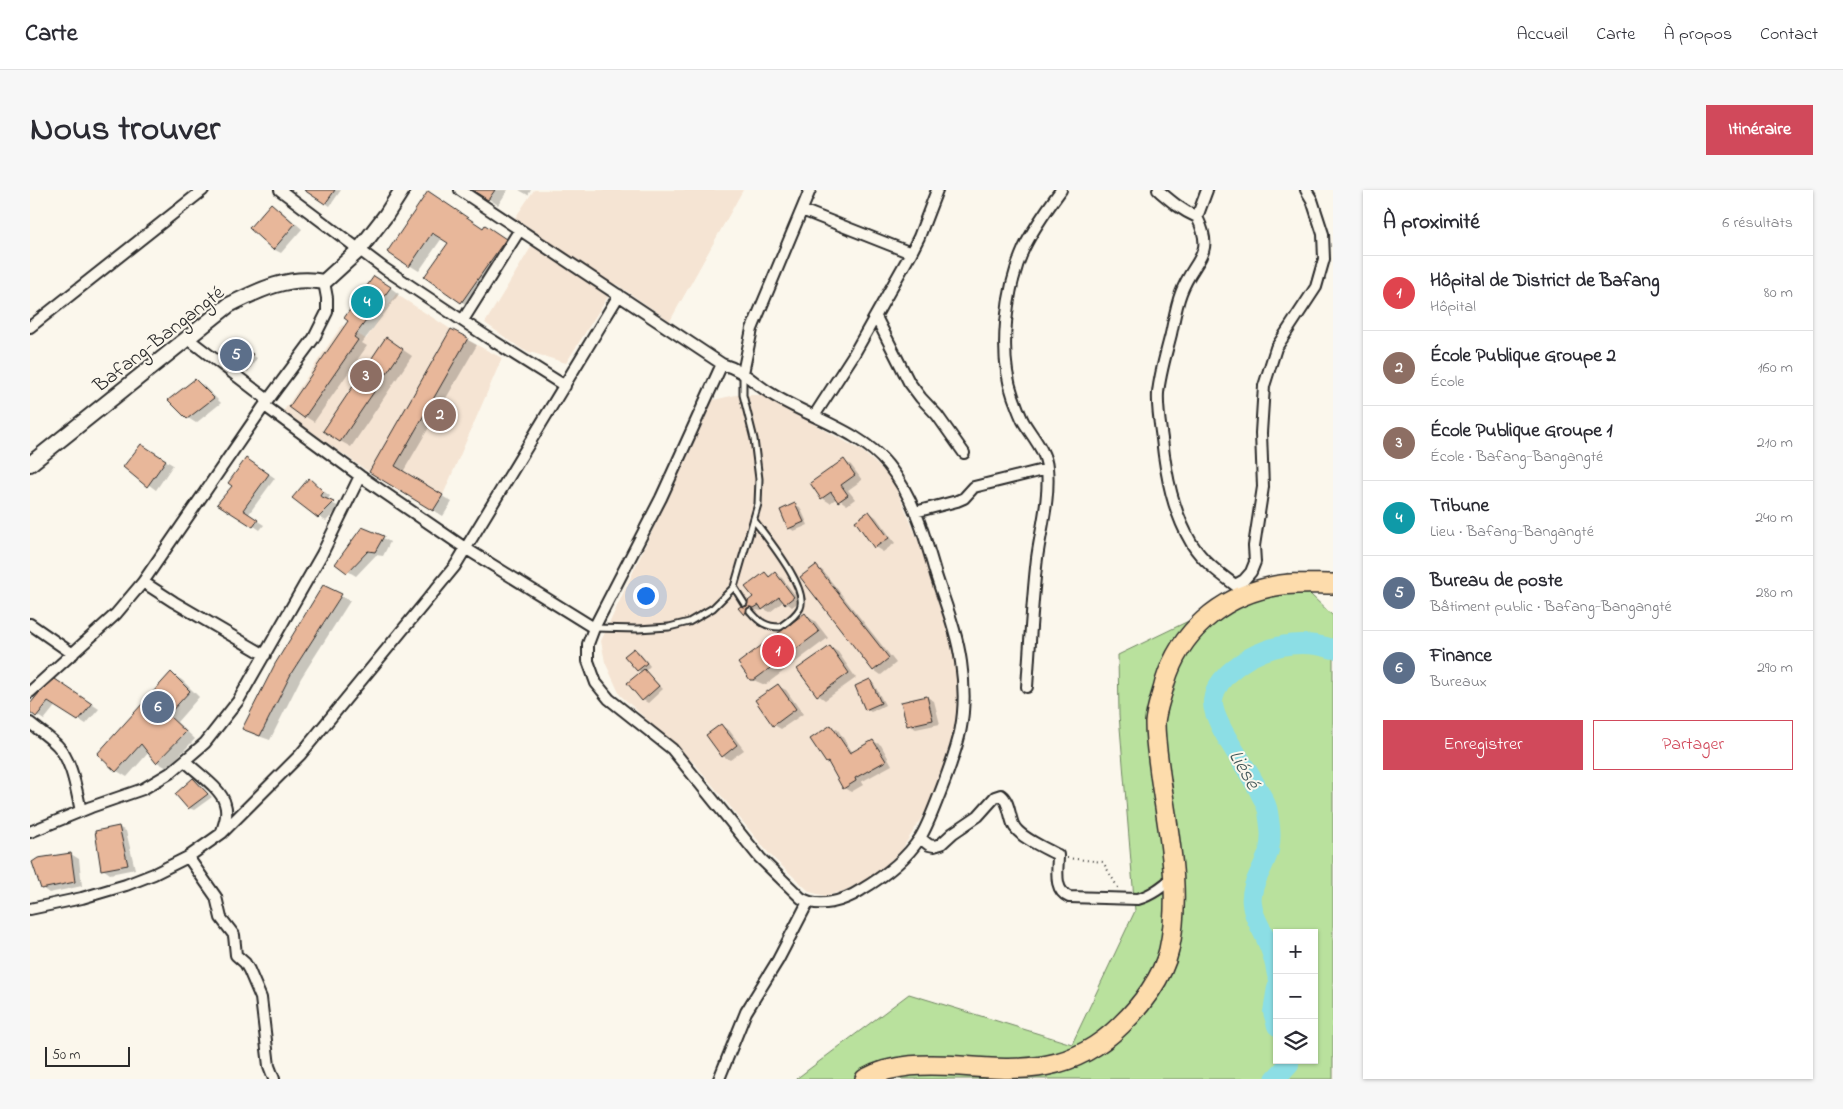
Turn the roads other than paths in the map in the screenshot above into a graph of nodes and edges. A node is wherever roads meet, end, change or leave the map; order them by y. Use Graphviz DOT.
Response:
graph roads {
  1 [pos="202,190"];
  2 [pos="280,190"];
  3 [pos="402,190"];
  4 [pos="460,190"];
  5 [pos="810,190"];
  6 [pos="937,190"];
  7 [pos="1061,190"];
  8 [pos="1158,190"];
  9 [pos="1207,190"];
  10 [pos="1306,190"];
  11 [pos="802,210"];
  12 [pos="1197,217"];
  13 [pos="520,231"];
  14 [pos="359,250"];
  15 [pos="911,252"];
  16 [pos="324,282"];
  17 [pos="619,295"];
  18 [pos="876,317"];
  19 [pos="463,320"];
  20 [pos="30,327"];
  21 [pos="187,338"];
  22 [pos="722,364"];
  23 [pos="743,372"];
  24 [pos="565,386"];
  25 [pos="266,403"];
  26 [pos="814,416"];
  27 [pos="964,453"];
  28 [pos="30,464"];
  29 [pos="1047,469"];
  30 [pos="360,476"];
  31 [pos="915,512"];
  32 [pos="754,520"];
  33 [pos="465,548"];
  34 [pos="143,582"];
  35 [pos="1333,584"];
  36 [pos="734,587"];
  37 [pos="1240,589"];
  38 [pos="744,604"];
  39 [pos="750,611"];
  40 [pos="30,624"];
  41 [pos="594,628"];
  42 [pos="73,654"];
  43 [pos="265,655"];
  44 [pos="1027,687"];
  45 [pos="30,692"];
  46 [pos="30,723"];
  47 [pos="185,761"];
  48 [pos="81,811"];
  49 [pos="30,832"];
  50 [pos="222,833"];
  51 [pos="920,838"];
  52 [pos="188,857"];
  53 [pos="1175,876"];
  54 [pos="808,902"];
  55 [pos="30,909"];
  56 [pos="274,1079"];
  57 [pos="719,1079"];
  58 [pos="864,1079"];
  1 -- 20 [label="street"];
  2 -- 14 [label="street"];
  3 -- 14 [label="street"];
  4 -- 13 [label="street"];
  5 -- 11 [label="street"];
  6 -- 15 [label="street"];
  7 -- 29 [label="street"];
  8 -- 12 [label="street"];
  9 -- 12 [label="street"];
  10 -- 37 [label="street"];
  11 -- 15 [label="street"];
  11 -- 23 [label="street"];
  12 -- 37 [label="street"];
  13 -- 17 [label="street"];
  13 -- 19 [label="street"];
  14 -- 16 [label="street"];
  14 -- 19 [label="street"];
  15 -- 18 [label="street"];
  16 -- 21 [label="street, Bafang-Bangangté"];
  16 -- 25 [label="street"];
  17 -- 22 [label="street"];
  17 -- 24 [label="street"];
  18 -- 26 [label="street"];
  18 -- 27 [label="street"];
  19 -- 24 [label="street"];
  21 -- 25 [label="street"];
  21 -- 28 [label="street, Bafang-Bangangté"];
  22 -- 23 [label="street"];
  22 -- 41 [label="street"];
  23 -- 26 [label="street"];
  23 -- 32 [label="lane"];
  24 -- 33 [label="street"];
  25 -- 30 [label="street"];
  25 -- 34 [label="street"];
  26 -- 31 [label="street"];
  29 -- 31 [label="street"];
  29 -- 44 [label="street"];
  30 -- 33 [label="street"];
  30 -- 43 [label="street"];
  31 -- 51 [label="street"];
  32 -- 36 [label="lane"];
  32 -- 39 [label="lane"];
  33 -- 41 [label="street"];
  33 -- 50 [label="street"];
  34 -- 42 [label="street"];
  34 -- 43 [label="street"];
  35 -- 37 [label="highway"];
  36 -- 38 [label="lane"];
  36 -- 41 [label="lane"];
  37 -- 53 [label="highway"];
  40 -- 42 [label="street"];
  41 -- 54 [label="street"];
  42 -- 45 [label="street"];
  43 -- 47 [label="street"];
  46 -- 48 [label="street"];
  47 -- 48 [label="street"];
  47 -- 50 [label="street"];
  48 -- 49 [label="street"];
  50 -- 52 [label="street"];
  51 -- 53 [label="street"];
  51 -- 54 [label="street"];
  52 -- 55 [label="street"];
  52 -- 56 [label="street"];
  53 -- 58 [label="highway"];
  54 -- 57 [label="street"];
}
